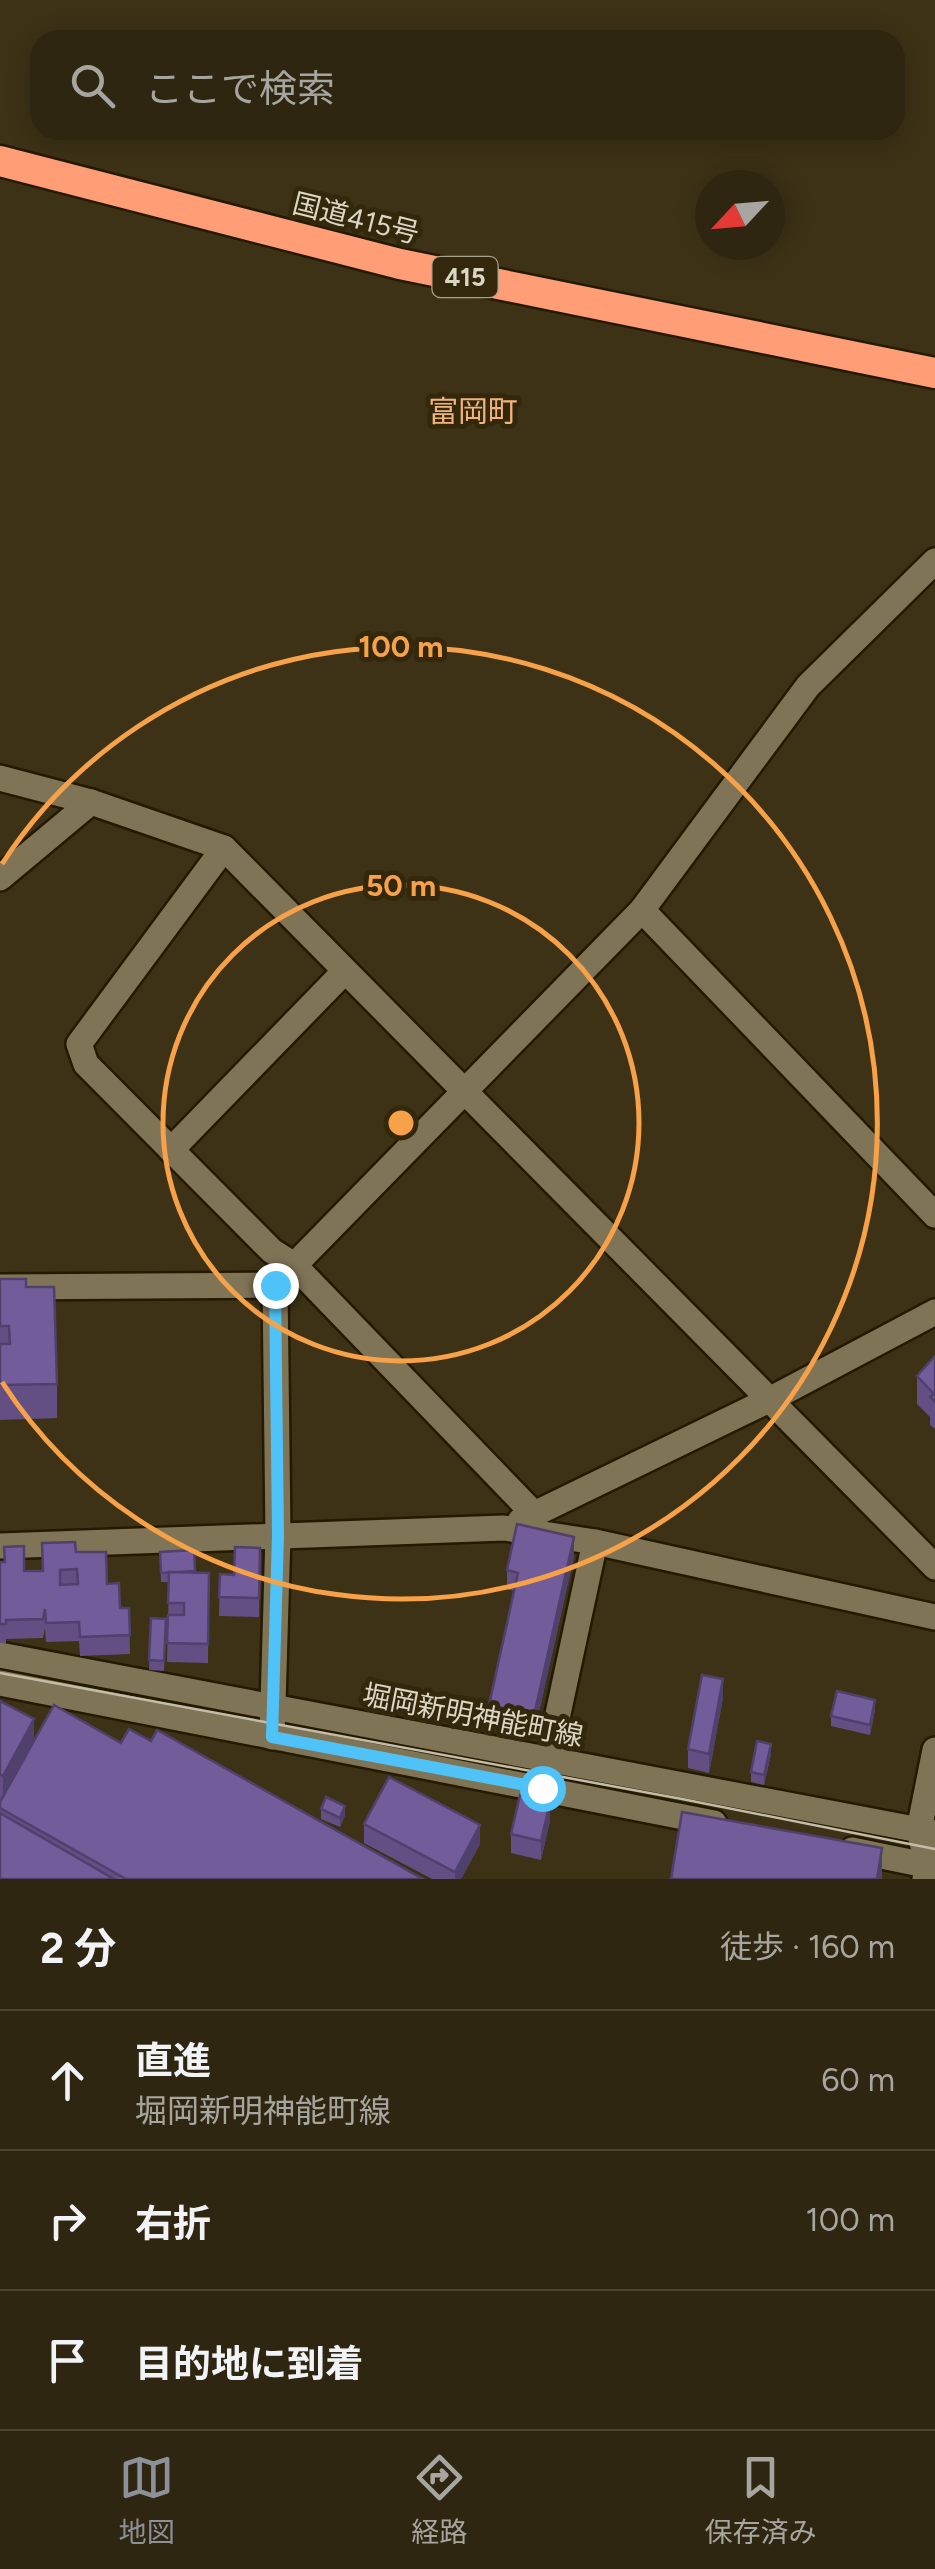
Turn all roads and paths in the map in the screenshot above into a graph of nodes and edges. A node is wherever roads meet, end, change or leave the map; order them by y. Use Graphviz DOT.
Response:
graph roads {
  1 [pos="0,162"];
  2 [pos="935,373"];
  3 [pos="935,561"];
  4 [pos="0,778"];
  5 [pos="91,802"];
  6 [pos="224,848"];
  7 [pos="0,878"];
  8 [pos="642,910"];
  9 [pos="345,970"];
  10 [pos="464,1090"];
  11 [pos="171,1150"];
  12 [pos="935,1215"];
  13 [pos="294,1265"];
  14 [pos="275,1285"];
  15 [pos="0,1287"];
  16 [pos="935,1312"];
  17 [pos="772,1399"];
  18 [pos="534,1514"];
  19 [pos="504,1528"];
  20 [pos="278,1535"];
  21 [pos="595,1542"];
  22 [pos="0,1546"];
  23 [pos="935,1566"];
  24 [pos="935,1617"];
  25 [pos="0,1655"];
  26 [pos="0,1683"];
  27 [pos="274,1708"];
  28 [pos="272,1737"];
  29 [pos="935,1750"];
  30 [pos="549,1760"];
  31 [pos="542,1788"];
  32 [pos="735,1827"];
  33 [pos="927,1832"];
  34 [pos="832,1846"];
  35 [pos="930,1870"];
  1 -- 2 [label="highway, 国道415号 / 415"];
  3 -- 8 [label="street"];
  4 -- 5 [label="street"];
  5 -- 6 [label="street"];
  5 -- 7 [label="street"];
  6 -- 9 [label="street"];
  6 -- 11 [label="street"];
  8 -- 10 [label="street"];
  8 -- 12 [label="street"];
  9 -- 10 [label="street"];
  9 -- 11 [label="street"];
  10 -- 13 [label="street"];
  10 -- 17 [label="street"];
  11 -- 13 [label="street"];
  13 -- 14 [label="street"];
  13 -- 18 [label="street"];
  14 -- 15 [label="street"];
  14 -- 20 [label="street"];
  16 -- 17 [label="street"];
  17 -- 18 [label="street"];
  17 -- 23 [label="street"];
  18 -- 19 [label="street"];
  19 -- 20 [label="street"];
  19 -- 21 [label="street"];
  20 -- 22 [label="street"];
  20 -- 27 [label="street"];
  21 -- 24 [label="street"];
  21 -- 30 [label="street"];
  25 -- 27 [label="street, 堀岡新明神能町線"];
  26 -- 28 [label="street"];
  27 -- 28 [label="street"];
  27 -- 30 [label="street, 堀岡新明神能町線"];
  28 -- 31 [label="street"];
  29 -- 33 [label="street"];
  30 -- 31 [label="street"];
  30 -- 33 [label="street, 堀岡新明神能町線"];
  31 -- 32 [label="street"];
  33 -- 35 [label="street"];
  34 -- 35 [label="street"];
}
